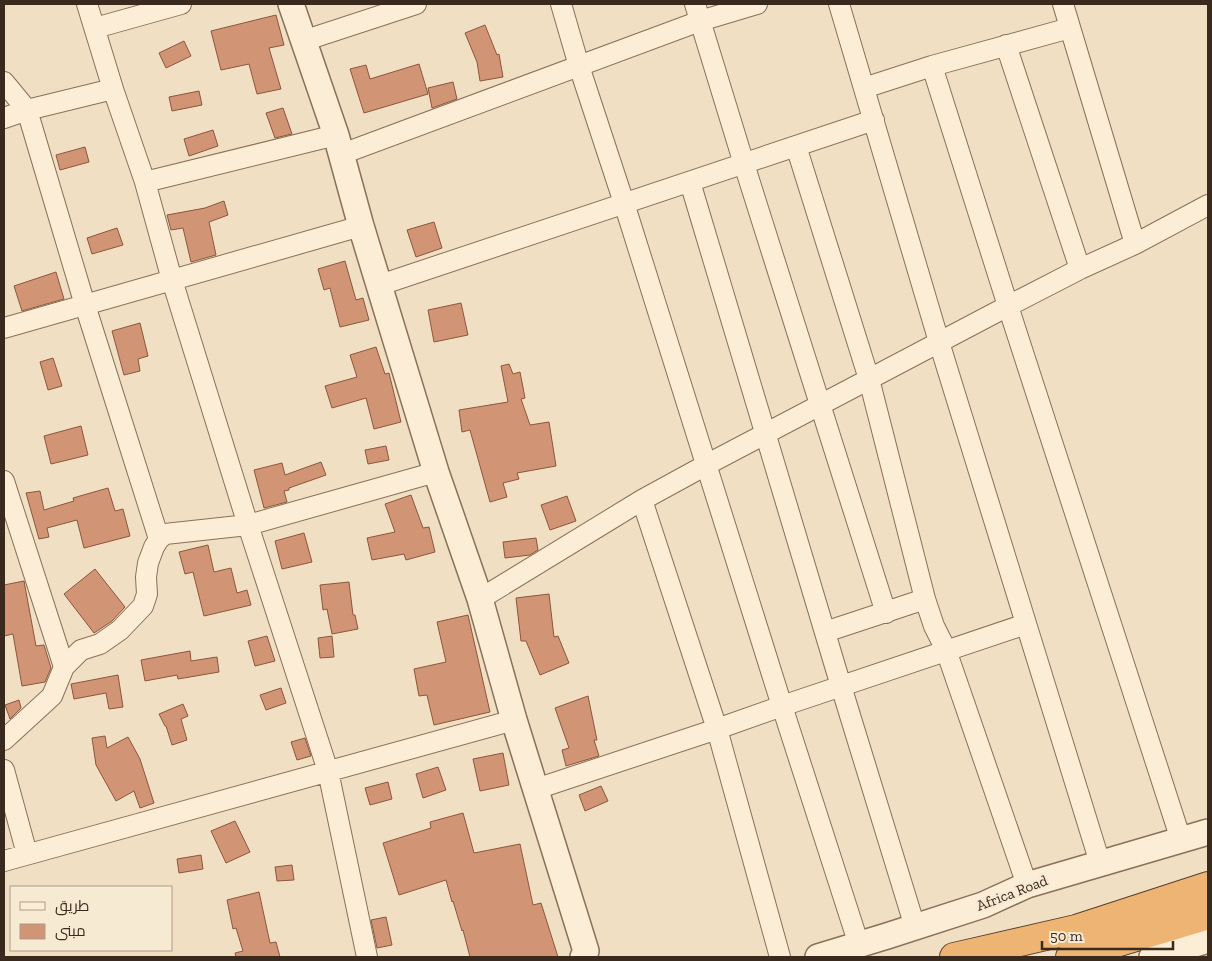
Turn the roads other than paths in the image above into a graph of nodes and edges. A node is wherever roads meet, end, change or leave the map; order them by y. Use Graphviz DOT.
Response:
graph roads {
  1 [pos="87,4"];
  2 [pos="182,4"];
  3 [pos="291,4"];
  4 [pos="416,4"];
  5 [pos="561,4"];
  6 [pos="757,4"];
  7 [pos="839,4"];
  8 [pos="1063,4"];
  9 [pos="698,12"];
  10 [pos="95,28"];
  11 [pos="1070,28"];
  12 [pos="303,41"];
  13 [pos="1006,45"];
  14 [pos="579,66"];
  15 [pos="932,66"];
  16 [pos="4,82"];
  17 [pos="864,88"];
  18 [pos="113,89"];
  19 [pos="27,110"];
  20 [pos="4,118"];
  21 [pos="874,120"];
  22 [pos="339,145"];
  23 [pos="796,146"];
  24 [pos="744,164"];
  25 [pos="145,182"];
  26 [pos="690,182"];
  27 [pos="624,203"];
  28 [pos="1208,205"];
  29 [pos="361,226"];
  30 [pos="1135,244"];
  31 [pos="1080,269"];
  32 [pos="172,280"];
  33 [pos="380,285"];
  34 [pos="84,305"];
  35 [pos="1008,306"];
  36 [pos="4,328"];
  37 [pos="939,342"];
  38 [pos="868,379"];
  39 [pos="820,404"];
  40 [pos="765,433"];
  41 [pos="706,464"];
  42 [pos="436,472"];
  43 [pos="4,481"];
  44 [pos="642,500"];
  45 [pos="248,525"];
  46 [pos="159,539"];
  47 [pos="480,599"];
  48 [pos="925,599"];
  49 [pos="886,613"];
  50 [pos="1026,624"];
  51 [pos="825,632"];
  52 [pos="946,650"];
  53 [pos="64,667"];
  54 [pos="841,686"];
  55 [pos="782,706"];
  56 [pos="514,720"];
  57 [pos="717,729"];
  58 [pos="4,740"];
  59 [pos="4,770"];
  60 [pos="328,771"];
  61 [pos="536,789"];
  62 [pos="1208,832"];
  63 [pos="1181,840"];
  64 [pos="27,854"];
  65 [pos="4,861"];
  66 [pos="1100,862"];
  67 [pos="1027,885"];
  68 [pos="1208,886"];
  69 [pos="1208,915"];
  70 [pos="915,927"];
  71 [pos="1208,940"];
  72 [pos="859,945"];
  73 [pos="589,955"];
  74 [pos="367,957"];
  75 [pos="780,957"];
  76 [pos="818,957"];
  77 [pos="954,957"];
  78 [pos="1070,957"];
  79 [pos="1152,957"];
  1 -- 10 [label="street"];
  2 -- 10 [label="street"];
  3 -- 12 [label="street"];
  4 -- 12 [label="street"];
  5 -- 14 [label="street"];
  6 -- 9 [label="street"];
  7 -- 17 [label="street"];
  8 -- 11 [label="street"];
  9 -- 14 [label="street"];
  9 -- 24 [label="street"];
  10 -- 18 [label="street"];
  11 -- 13 [label="street"];
  11 -- 30 [label="street"];
  12 -- 22 [label="street"];
  13 -- 15 [label="street"];
  13 -- 31 [label="street"];
  14 -- 22 [label="street"];
  14 -- 27 [label="street"];
  15 -- 17 [label="street"];
  15 -- 35 [label="street"];
  16 -- 19 [label="street"];
  17 -- 21 [label="street"];
  18 -- 19 [label="street"];
  18 -- 25 [label="street"];
  19 -- 20 [label="street"];
  19 -- 34 [label="street"];
  21 -- 23 [label="street"];
  21 -- 37 [label="street"];
  22 -- 25 [label="street"];
  22 -- 29 [label="street"];
  23 -- 24 [label="street"];
  23 -- 38 [label="street"];
  24 -- 26 [label="street"];
  24 -- 39 [label="street"];
  25 -- 32 [label="street"];
  26 -- 27 [label="street"];
  26 -- 40 [label="street"];
  27 -- 33 [label="street"];
  27 -- 41 [label="street"];
  28 -- 30 [label="street"];
  29 -- 32 [label="street"];
  29 -- 33 [label="street"];
  30 -- 31 [label="street"];
  31 -- 35 [label="street"];
  32 -- 34 [label="street"];
  32 -- 45 [label="street"];
  33 -- 42 [label="street"];
  34 -- 36 [label="street"];
  34 -- 46 [label="street"];
  35 -- 37 [label="street"];
  35 -- 63 [label="street"];
  37 -- 38 [label="street"];
  37 -- 50 [label="street"];
  38 -- 39 [label="street"];
  38 -- 48 [label="street"];
  39 -- 40 [label="street"];
  39 -- 49 [label="street"];
  40 -- 41 [label="street"];
  40 -- 51 [label="street"];
  41 -- 44 [label="street"];
  41 -- 55 [label="street"];
  42 -- 45 [label="street"];
  42 -- 47 [label="street"];
  43 -- 53 [label="street"];
  44 -- 47 [label="street"];
  44 -- 57 [label="street"];
  45 -- 46 [label="street"];
  45 -- 60 [label="street"];
  46 -- 53 [label="street"];
  47 -- 56 [label="street"];
  48 -- 49 [label="street"];
  48 -- 52 [label="street"];
  49 -- 51 [label="street"];
  50 -- 52 [label="street"];
  50 -- 66 [label="street"];
  51 -- 54 [label="street"];
  52 -- 54 [label="street"];
  52 -- 67 [label="street"];
  53 -- 58 [label="street"];
  54 -- 55 [label="street"];
  54 -- 70 [label="street"];
  55 -- 57 [label="street"];
  55 -- 72 [label="street"];
  56 -- 60 [label="street"];
  56 -- 61 [label="street"];
  57 -- 61 [label="street"];
  57 -- 75 [label="street"];
  59 -- 64 [label="street"];
  60 -- 64 [label="street"];
  60 -- 74 [label="street"];
  61 -- 73 [label="street"];
  62 -- 63 [label="street, Africa Road"];
  63 -- 66 [label="street, Africa Road"];
  64 -- 65 [label="street"];
  66 -- 67 [label="street, Africa Road"];
  67 -- 70 [label="street, Africa Road"];
  68 -- 77 [label="highway"];
  69 -- 78 [label="highway"];
  70 -- 72 [label="street, Africa Road"];
  71 -- 79 [label="street"];
  72 -- 76 [label="street, Africa Road"];
}
